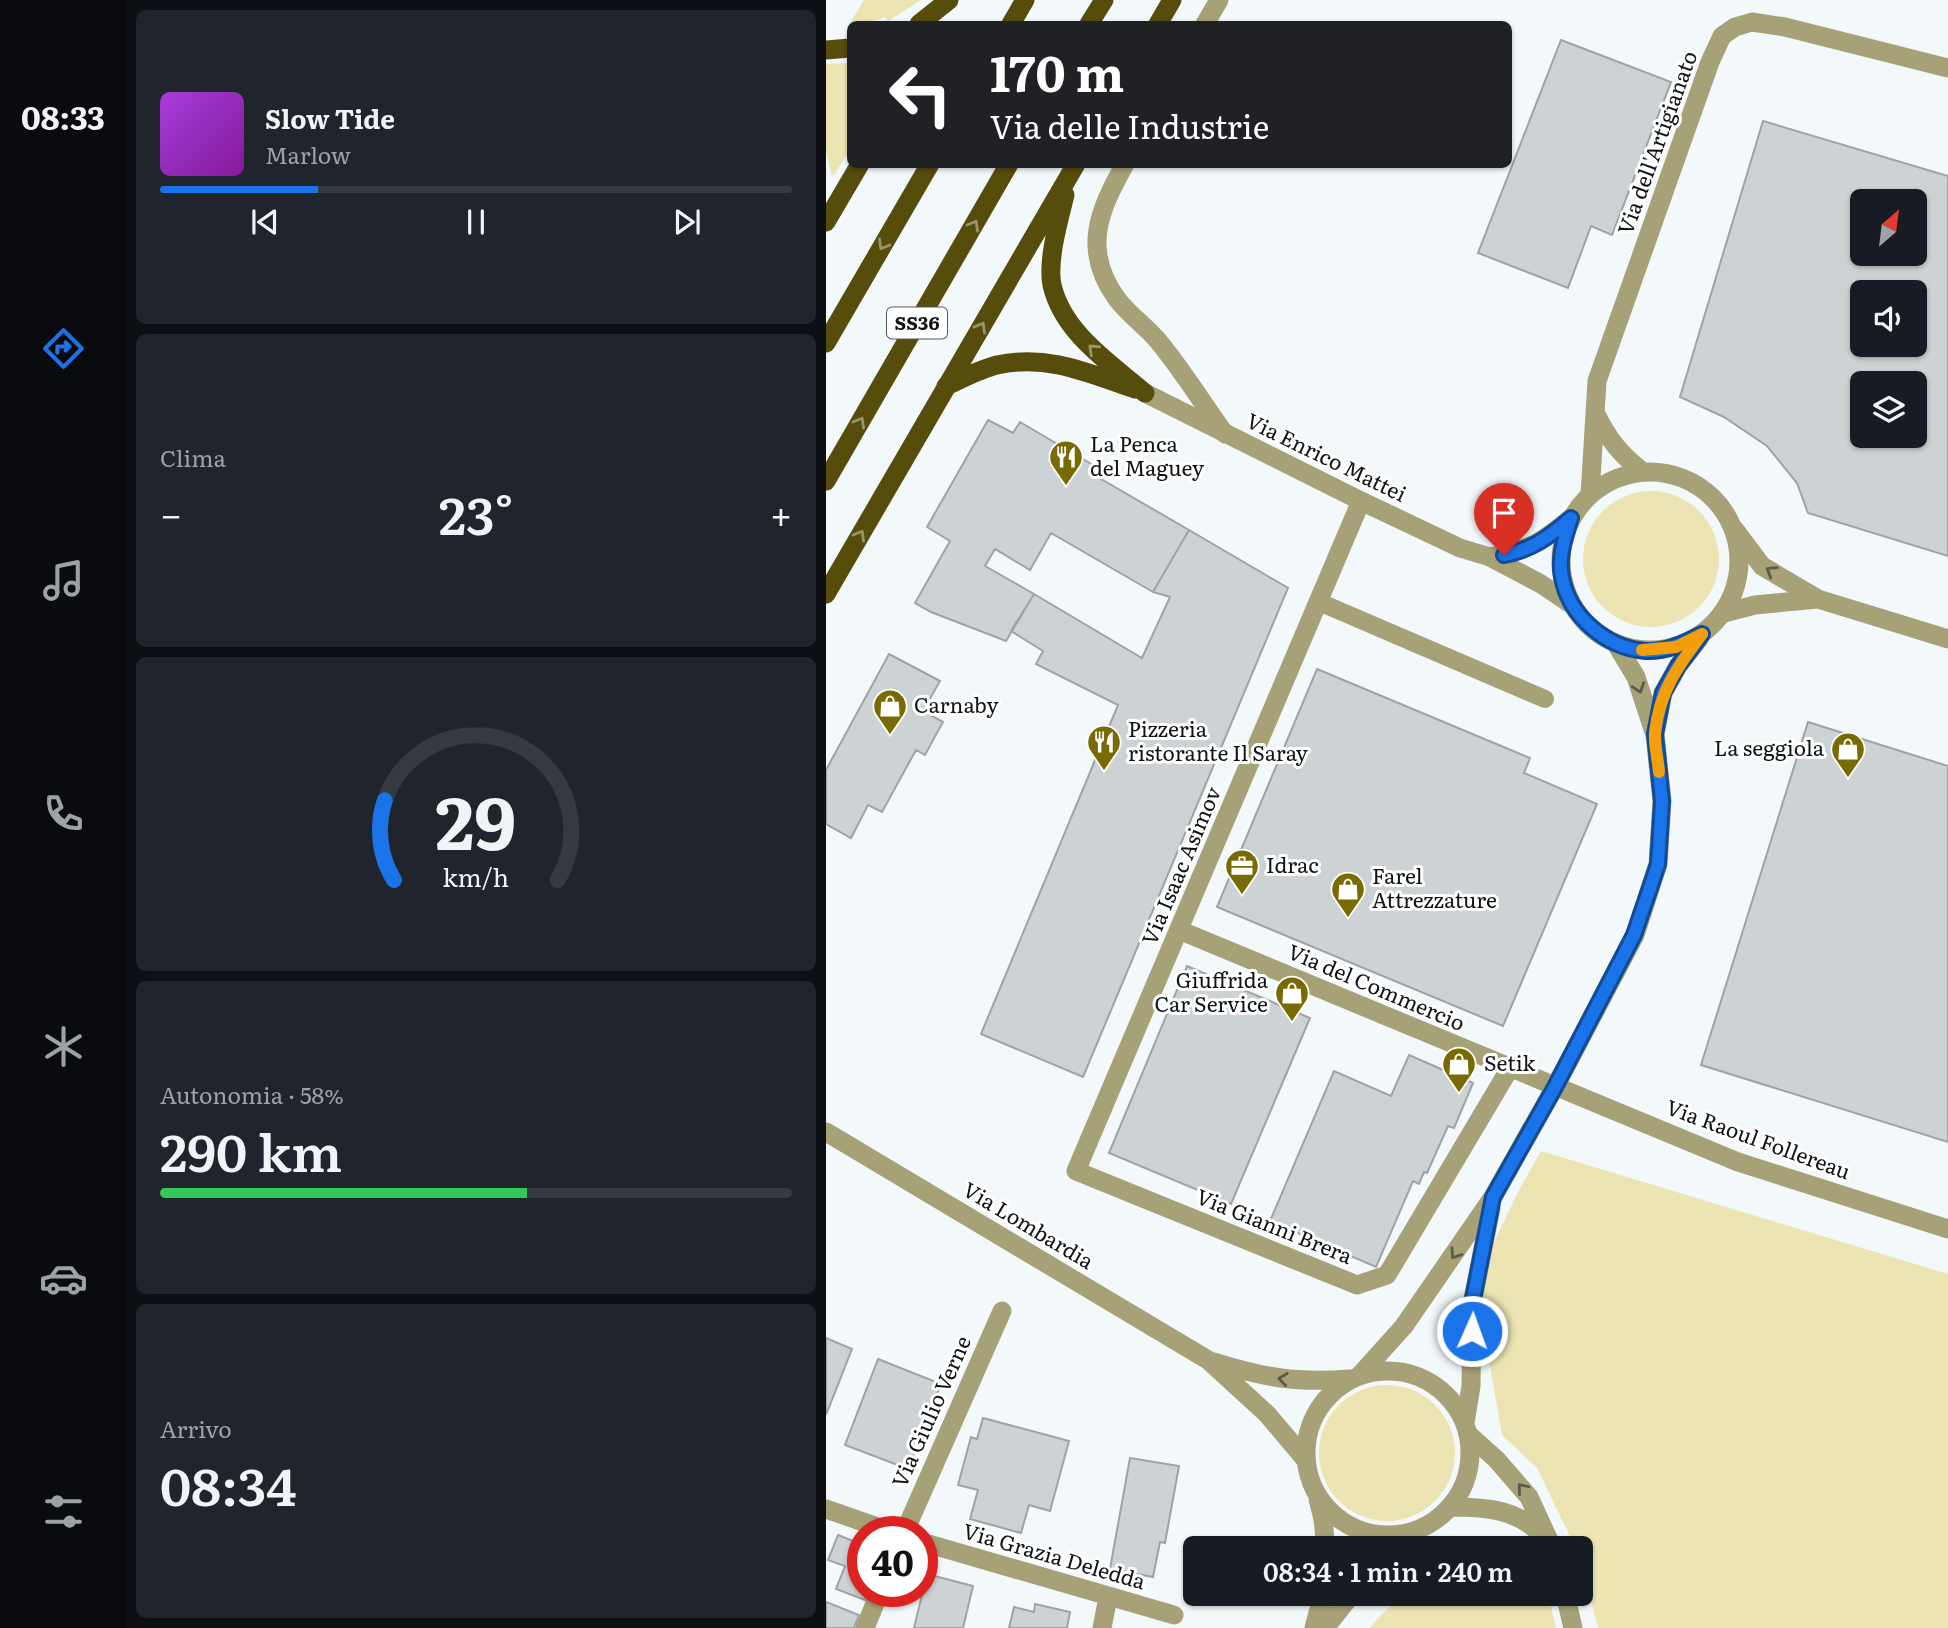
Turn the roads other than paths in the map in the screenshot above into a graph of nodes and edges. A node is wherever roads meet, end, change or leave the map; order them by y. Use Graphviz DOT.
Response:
graph roads {
  1 [pos="949,0"];
  2 [pos="955,0"];
  3 [pos="1025,0"];
  4 [pos="1104,0"];
  5 [pos="1172,0"];
  6 [pos="1219,0"];
  7 [pos="923,21"];
  8 [pos="942,21"];
  9 [pos="1013,21"];
  10 [pos="1092,21"];
  11 [pos="1160,21"];
  12 [pos="1207,21"];
  13 [pos="847,48"];
  14 [pos="826,50"];
  15 [pos="1948,68"];
  16 [pos="857,168"];
  17 [pos="928,168"];
  18 [pos="1007,168"];
  19 [pos="1123,168"];
  20 [pos="1072,171"];
  21 [pos="826,222"];
  22 [pos="826,343"];
  23 [pos="946,386"];
  24 [pos="1145,393"];
  25 [pos="1594,410"];
  26 [pos="1225,434"];
  27 [pos="1643,472"];
  28 [pos="826,481"];
  29 [pos="1590,495"];
  30 [pos="1361,501"];
  31 [pos="1571,518"];
  32 [pos="1735,530"];
  33 [pos="1490,557"];
  34 [pos="826,594"];
  35 [pos="1818,599"];
  36 [pos="1319,602"];
  37 [pos="1572,605"];
  38 [pos="1724,613"];
  39 [pos="1946,632"];
  40 [pos="1702,634"];
  41 [pos="1616,644"];
  42 [pos="1545,699"];
  43 [pos="1655,734"];
  44 [pos="1179,930"];
  45 [pos="1510,1068"];
  46 [pos="1555,1087"];
  47 [pos="826,1132"];
  48 [pos="1076,1171"];
  49 [pos="1493,1197"];
  50 [pos="1948,1229"];
  51 [pos="1002,1311"];
  52 [pos="1208,1360"];
  53 [pos="1355,1377"];
  54 [pos="1467,1428"];
  55 [pos="1305,1459"];
  56 [pos="1318,1497"];
  57 [pos="1450,1507"];
  58 [pos="826,1509"];
  59 [pos="847,1516"];
  60 [pos="912,1516"];
  61 [pos="1425,1527"];
  62 [pos="1325,1536"];
  63 [pos="1414,1536"];
  64 [pos="1543,1536"];
  65 [pos="1547,1536"];
  66 [pos="938,1547"];
  67 [pos="1108,1597"];
  68 [pos="1320,1606"];
  69 [pos="1342,1606"];
  70 [pos="1568,1606"];
  71 [pos="874,1607"];
  72 [pos="1174,1615"];
  73 [pos="865,1628"];
  74 [pos="1102,1628"];
  75 [pos="1314,1628"];
  76 [pos="1325,1628"];
  77 [pos="1573,1628"];
  1 -- 7 [label="highway"];
  2 -- 8 [label="highway"];
  3 -- 9 [label="highway"];
  4 -- 10 [label="highway"];
  5 -- 11 [label="highway"];
  6 -- 12 [label="street"];
  13 -- 14 [label="highway"];
  15 -- 25 [label="street, Via dell'Artigianato"];
  16 -- 21 [label="highway"];
  17 -- 22 [label="highway, one-way"];
  28 -- 18 [label="highway, SS36, one-way"];
  19 -- 26 [label="street"];
  23 -- 20 [label="highway, one-way"];
  24 -- 20 [label="highway, one-way"];
  23 -- 24 [label="highway"];
  34 -- 23 [label="highway, one-way"];
  24 -- 26 [label="street, Via Enrico Mattei"];
  25 -- 27 [label="street"];
  25 -- 29 [label="street, Via dell'Artigianato"];
  26 -- 30 [label="street, Via Enrico Mattei"];
  27 -- 29 [label="street"];
  27 -- 32 [label="street"];
  29 -- 31 [label="street"];
  30 -- 33 [label="street, Via Enrico Mattei"];
  30 -- 36 [label="street, Via Isaac Asimov"];
  31 -- 33 [label="street, Via Enrico Mattei"];
  31 -- 37 [label="street"];
  35 -- 32 [label="street, one-way"];
  32 -- 38 [label="street"];
  33 -- 37 [label="street, Via Enrico Mattei"];
  35 -- 38 [label="street"];
  35 -- 39 [label="street"];
  36 -- 42 [label="lane"];
  36 -- 44 [label="street, Via Isaac Asimov"];
  37 -- 41 [label="street"];
  38 -- 40 [label="street"];
  40 -- 41 [label="street"];
  40 -- 43 [label="street"];
  41 -- 43 [label="street, one-way"];
  43 -- 46 [label="street"];
  44 -- 45 [label="street, Via del Commercio"];
  44 -- 48 [label="street, Via Isaac Asimov"];
  45 -- 46 [label="street, Via del Commercio"];
  45 -- 48 [label="street, Via Gianni Brera"];
  46 -- 49 [label="street"];
  46 -- 50 [label="street, Via Raoul Follereau"];
  47 -- 52 [label="street, Via Lombardia"];
  49 -- 53 [label="street, one-way"];
  49 -- 54 [label="street"];
  51 -- 60 [label="street, Via Giulio Verne"];
  53 -- 52 [label="street, Via Lombardia, one-way"];
  52 -- 55 [label="street, Via Lombardia"];
  53 -- 54 [label="street"];
  53 -- 55 [label="street"];
  54 -- 57 [label="street"];
  65 -- 54 [label="street, one-way"];
  55 -- 56 [label="street"];
  56 -- 61 [label="street"];
  56 -- 62 [label="street"];
  57 -- 61 [label="street"];
  57 -- 64 [label="street"];
  58 -- 59 [label="street"];
  61 -- 63 [label="street"];
  66 -- 67 [label="street, Via Grazia Deledda"];
  67 -- 72 [label="street, Via Grazia Deledda"];
  67 -- 74 [label="street"];
  68 -- 75 [label="street"];
  69 -- 76 [label="street"];
  70 -- 77 [label="street"];
  71 -- 73 [label="street"];
}
